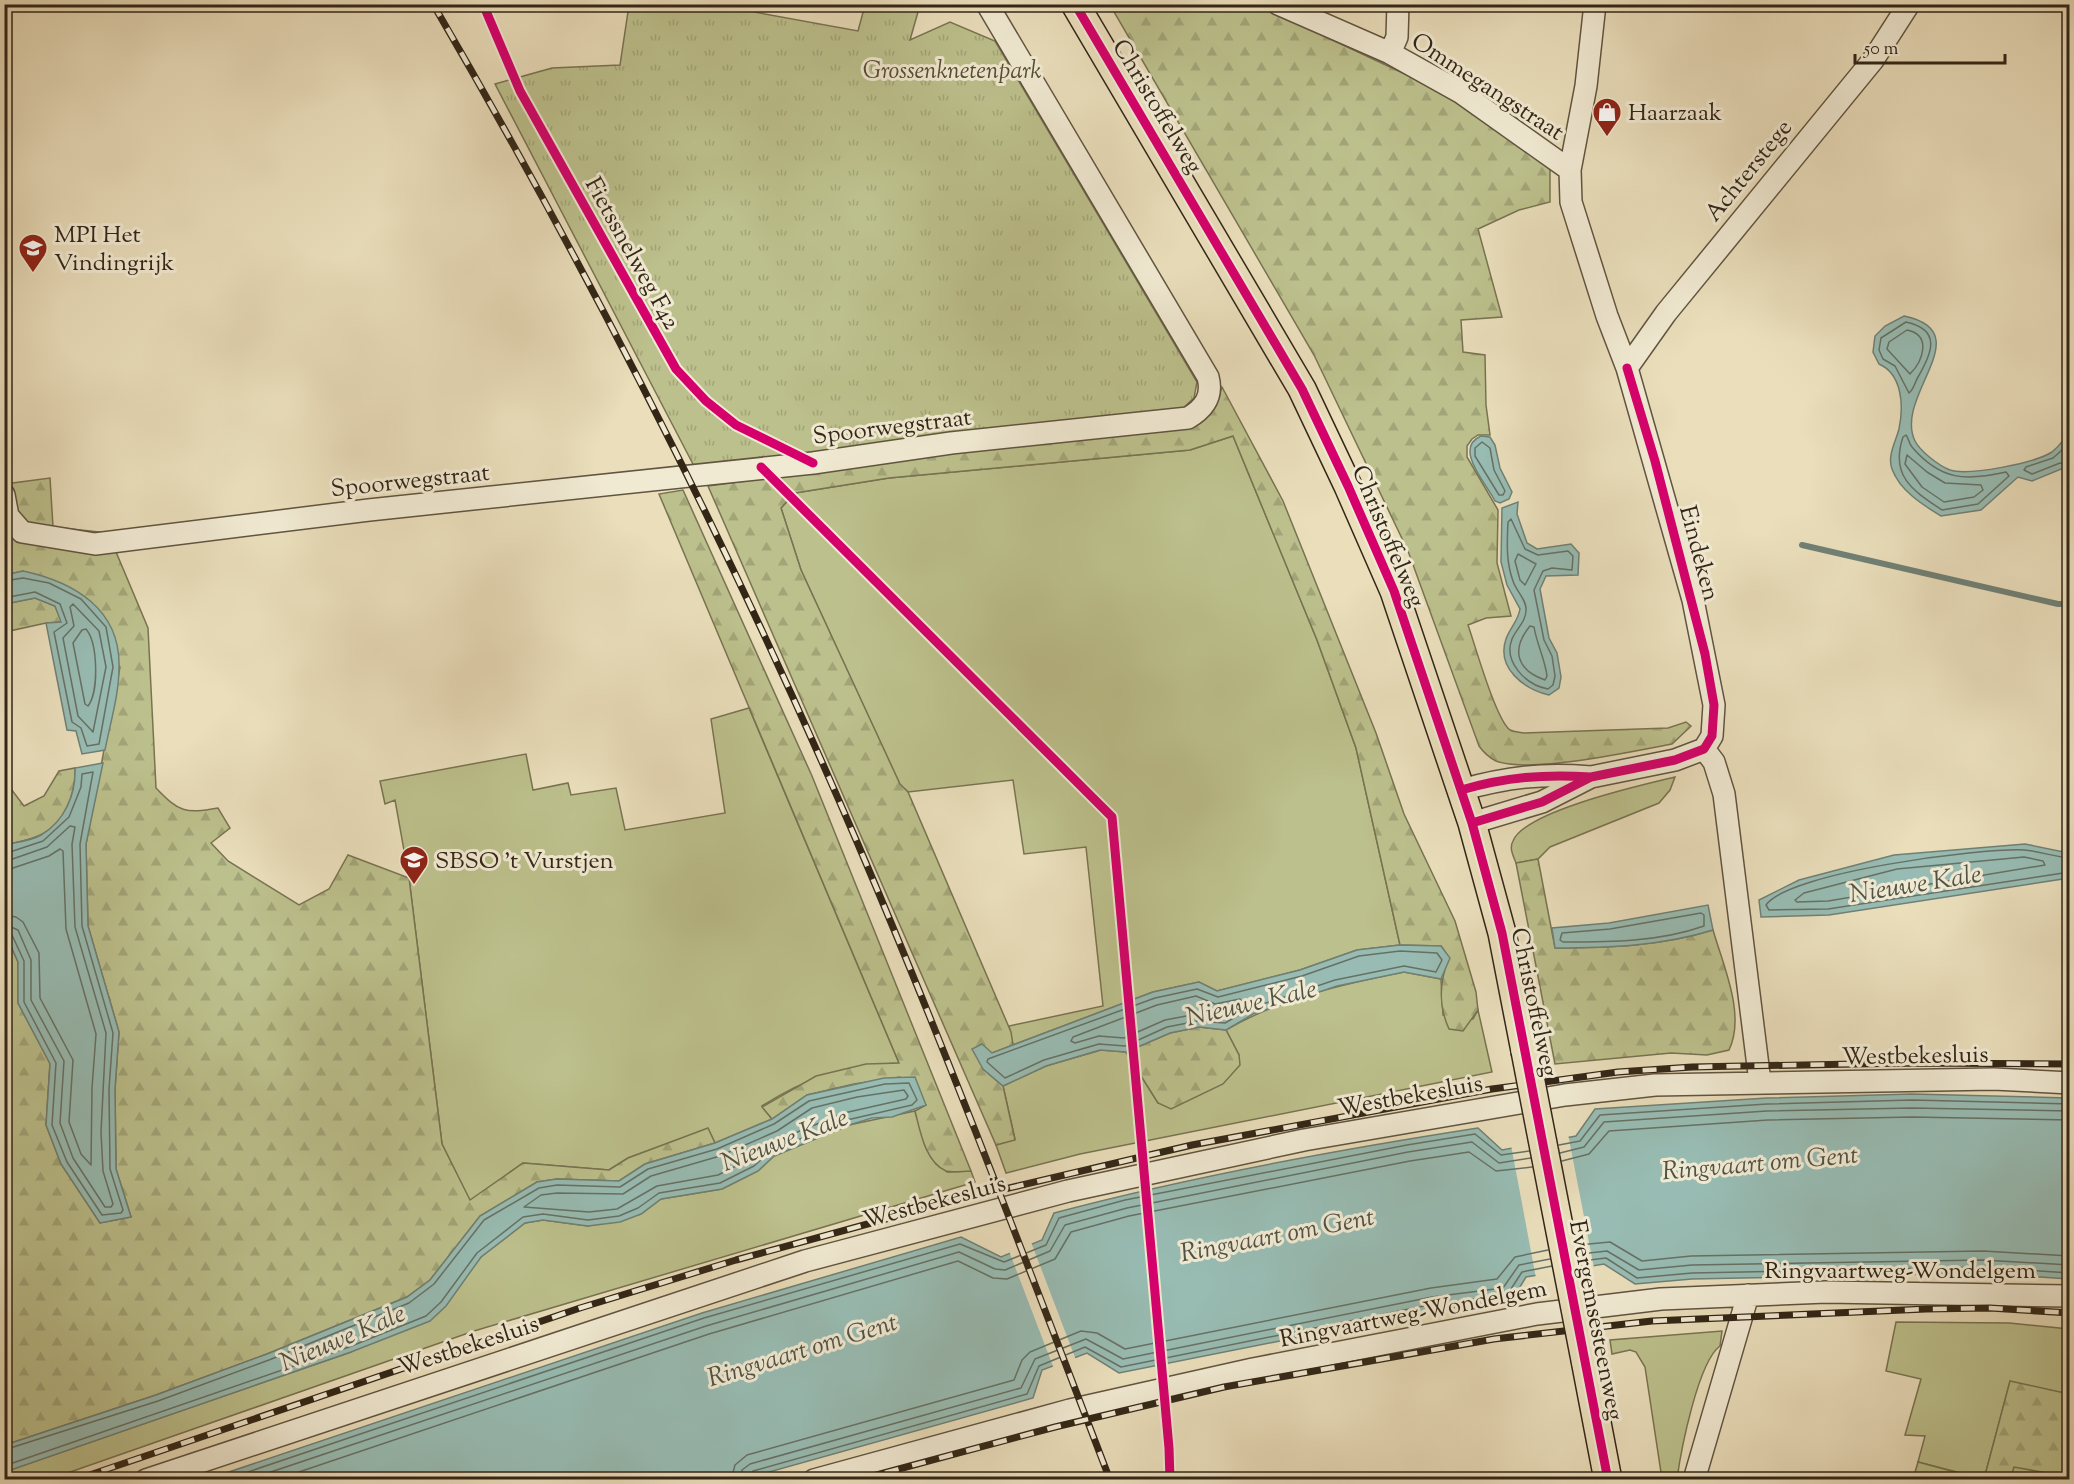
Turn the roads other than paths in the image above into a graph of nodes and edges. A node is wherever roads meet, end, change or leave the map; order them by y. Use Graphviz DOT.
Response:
graph roads {
  1 [pos="987,4"];
  2 [pos="1075,4"];
  3 [pos="1278,4"];
  4 [pos="1398,4"];
  5 [pos="1595,4"];
  6 [pos="1909,4"];
  7 [pos="1390,53"];
  8 [pos="1570,170"];
  9 [pos="1627,368"];
  10 [pos="4,495"];
  11 [pos="1704,749"];
  12 [pos="1591,777"];
  13 [pos="1461,790"];
  14 [pos="1472,823"];
  15 [pos="1760,1082"];
  16 [pos="2070,1083"];
  17 [pos="1548,1168"];
  18 [pos="1748,1295"];
  19 [pos="2070,1296"];
  20 [pos="146,1479"];
  21 [pos="814,1479"];
  22 [pos="1608,1479"];
  23 [pos="1694,1479"];
  1 -- 10 [label="street, Spoorwegstraat"];
  2 -- 13 [label="main road, Christoffelweg"];
  3 -- 7 [label="street, Ommegangstraat"];
  4 -- 7 [label="street"];
  5 -- 8 [label="street, Eindeken"];
  6 -- 9 [label="street, Achterstege"];
  7 -- 8 [label="street, Ommegangstraat"];
  8 -- 9 [label="street, Eindeken"];
  9 -- 11 [label="street, Eindeken"];
  11 -- 12 [label="street"];
  11 -- 15 [label="street"];
  12 -- 13 [label="street"];
  12 -- 14 [label="street"];
  13 -- 14 [label="main road, Christoffelweg"];
  14 -- 17 [label="main road, Christoffelweg, bridge"];
  15 -- 16 [label="street, Westbekesluis"];
  15 -- 20 [label="street, Westbekesluis"];
  17 -- 22 [label="main road, Evergemsesteenweg, bridge"];
  18 -- 19 [label="street, Ringvaartweg-Wondelgem"];
  18 -- 21 [label="street, Ringvaartweg-Wondelgem"];
  18 -- 23 [label="street"];
}
